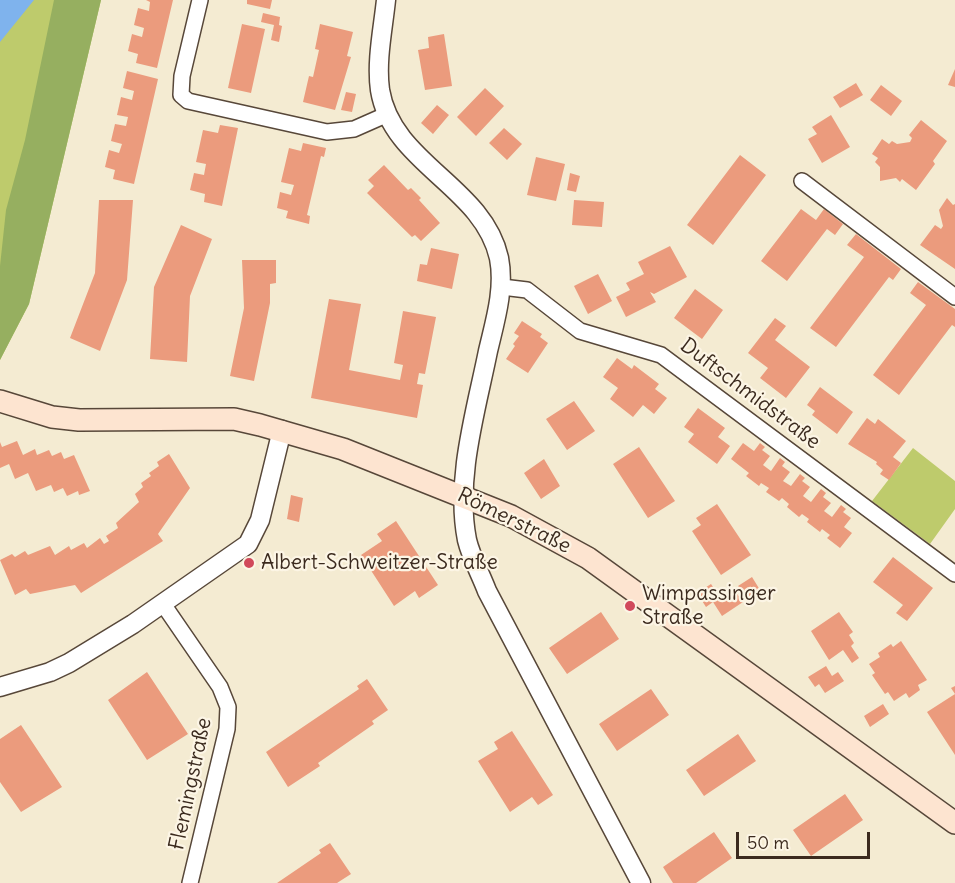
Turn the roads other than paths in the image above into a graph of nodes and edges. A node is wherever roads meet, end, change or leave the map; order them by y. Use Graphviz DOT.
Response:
graph roads {
  1 [pos="200,0"];
  2 [pos="386,0"];
  3 [pos="388,114"];
  4 [pos="802,181"];
  5 [pos="502,287"];
  6 [pos="955,297"];
  7 [pos="0,401"];
  8 [pos="282,430"];
  9 [pos="465,495"];
  10 [pos="955,574"];
  11 [pos="163,604"];
  12 [pos="0,687"];
  13 [pos="955,823"];
  14 [pos="190,883"];
  15 [pos="641,883"];
  1 -- 3 [label="street"];
  2 -- 3 [label="street"];
  3 -- 5 [label="street"];
  4 -- 6 [label="street"];
  5 -- 9 [label="street"];
  5 -- 10 [label="street, Duftschmidstraße"];
  7 -- 8 [label="main road, Römerstraße"];
  8 -- 9 [label="main road, Römerstraße"];
  8 -- 11 [label="street"];
  9 -- 13 [label="main road, Römerstraße"];
  9 -- 15 [label="street"];
  11 -- 12 [label="street"];
  11 -- 14 [label="street, Flemingstraße"];
}
